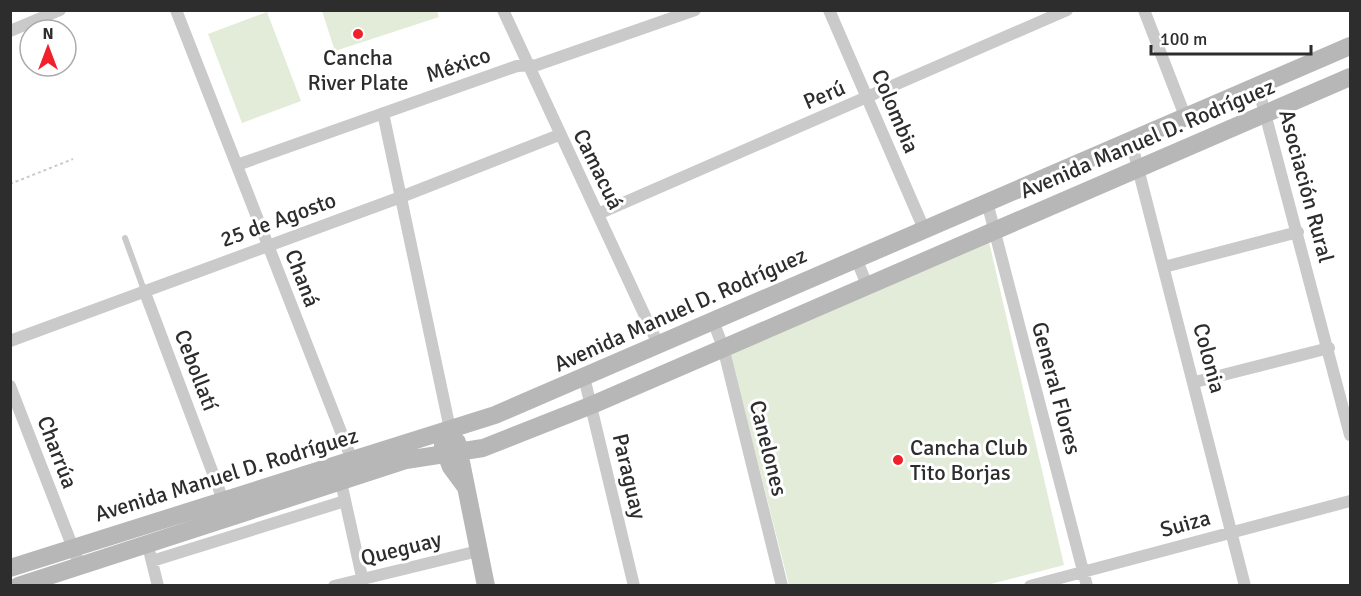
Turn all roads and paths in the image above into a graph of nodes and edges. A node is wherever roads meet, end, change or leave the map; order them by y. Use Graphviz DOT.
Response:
graph roads {
  1 [pos="60,10"];
  2 [pos="176,10"];
  3 [pos="503,10"];
  4 [pos="695,10"];
  5 [pos="829,10"];
  6 [pos="1067,10"];
  7 [pos="1144,10"];
  8 [pos="669,14"];
  9 [pos="10,31"];
  10 [pos="1350,46"];
  11 [pos="526,65"];
  12 [pos="1350,77"];
  13 [pos="1258,87"];
  14 [pos="868,98"];
  15 [pos="383,113"];
  16 [pos="1265,113"];
  17 [pos="1185,116"];
  18 [pos="559,135"];
  19 [pos="1131,141"];
  20 [pos="73,159"];
  21 [pos="237,165"];
  22 [pos="1138,168"];
  23 [pos="10,184"];
  24 [pos="401,197"];
  25 [pos="987,202"];
  26 [pos="598,214"];
  27 [pos="924,229"];
  28 [pos="994,230"];
  29 [pos="1298,232"];
  30 [pos="125,238"];
  31 [pos="267,245"];
  32 [pos="856,258"];
  33 [pos="1164,267"];
  34 [pos="867,285"];
  35 [pos="144,290"];
  36 [pos="713,321"];
  37 [pos="10,341"];
  38 [pos="658,344"];
  39 [pos="723,347"];
  40 [pos="1329,348"];
  41 [pos="584,377"];
  42 [pos="1195,382"];
  43 [pos="10,386"];
  44 [pos="592,405"];
  45 [pos="450,429"];
  46 [pos="1350,435"];
  47 [pos="453,454"];
  48 [pos="352,460"];
  49 [pos="341,482"];
  50 [pos="345,501"];
  51 [pos="1350,501"];
  52 [pos="226,509"];
  53 [pos="1231,532"];
  54 [pos="73,548"];
  55 [pos="478,550"];
  56 [pos="149,552"];
  57 [pos="80,566"];
  58 [pos="10,568"];
  59 [pos="1083,572"];
  60 [pos="363,582"];
  61 [pos="18,585"];
  62 [pos="158,585"];
  63 [pos="334,585"];
  64 [pos="486,585"];
  65 [pos="634,585"];
  66 [pos="782,585"];
  67 [pos="1030,585"];
  68 [pos="1087,585"];
  69 [pos="1245,585"];
  1 -- 9 [label="street"];
  2 -- 21 [label="street, Chaná"];
  3 -- 11 [label="street, Camacuá"];
  4 -- 8 [label="street, México"];
  5 -- 14 [label="street, Colombia"];
  6 -- 14 [label="street, Perú"];
  7 -- 17 [label="street"];
  8 -- 11 [label="street, México"];
  10 -- 13 [label="street, Avenida Manuel D. Rodríguez"];
  11 -- 15 [label="street, México"];
  11 -- 18 [label="street, Camacuá"];
  12 -- 16 [label="street, Avenida Manuel D. Rodríguez"];
  13 -- 16 [label="street, Asociación Rural"];
  13 -- 17 [label="street, Avenida Manuel D. Rodríguez"];
  14 -- 26 [label="street, Perú"];
  14 -- 27 [label="street, Colombia"];
  15 -- 21 [label="street, México"];
  15 -- 24 [label="street"];
  16 -- 22 [label="street, Avenida Manuel D. Rodríguez"];
  16 -- 29 [label="street, Asociación Rural"];
  17 -- 19 [label="street, Avenida Manuel D. Rodríguez"];
  18 -- 24 [label="street, 25 de Agosto"];
  18 -- 26 [label="street, Camacuá"];
  19 -- 22 [label="street, Colonia"];
  19 -- 25 [label="street, Avenida Manuel D. Rodríguez"];
  20 -- 23 [label="path"];
  21 -- 31 [label="street, Chaná"];
  22 -- 28 [label="street, Avenida Manuel D. Rodríguez"];
  22 -- 33 [label="street, Colonia"];
  24 -- 31 [label="street, 25 de Agosto"];
  24 -- 45 [label="street"];
  25 -- 27 [label="street, Avenida Manuel D. Rodríguez"];
  25 -- 28 [label="street, General Flores"];
  26 -- 38 [label="street, Camacuá"];
  27 -- 32 [label="street, Avenida Manuel D. Rodríguez"];
  28 -- 34 [label="street, Avenida Manuel D. Rodríguez"];
  28 -- 59 [label="street, General Flores"];
  29 -- 33 [label="street"];
  29 -- 40 [label="street, Asociación Rural"];
  30 -- 35 [label="lane, Cebollatí"];
  31 -- 35 [label="street, 25 de Agosto"];
  31 -- 48 [label="street, Chaná"];
  32 -- 34 [label="street"];
  32 -- 36 [label="street, Avenida Manuel D. Rodríguez"];
  33 -- 42 [label="street, Colonia"];
  34 -- 39 [label="street, Avenida Manuel D. Rodríguez"];
  35 -- 37 [label="street, 25 de Agosto"];
  35 -- 52 [label="street, Cebollatí"];
  36 -- 38 [label="street, Avenida Manuel D. Rodríguez"];
  36 -- 39 [label="street, Canelones"];
  38 -- 41 [label="street, Avenida Manuel D. Rodríguez"];
  39 -- 44 [label="street, Avenida Manuel D. Rodríguez"];
  39 -- 66 [label="street, Canelones"];
  40 -- 42 [label="street"];
  40 -- 46 [label="street, Asociación Rural"];
  41 -- 44 [label="street, Paraguay"];
  41 -- 45 [label="street, Avenida Manuel D. Rodríguez"];
  42 -- 53 [label="street, Colonia"];
  43 -- 54 [label="street, Charrúa"];
  44 -- 47 [label="street, Avenida Manuel D. Rodríguez"];
  44 -- 65 [label="street, Paraguay"];
  45 -- 47 [label="street"];
  45 -- 48 [label="street, Avenida Manuel D. Rodríguez"];
  47 -- 49 [label="street, Avenida Manuel D. Rodríguez"];
  47 -- 55 [label="street"];
  48 -- 52 [label="street, Avenida Manuel D. Rodríguez"];
  49 -- 50 [label="street"];
  49 -- 52 [label="street, Avenida Manuel D. Rodríguez"];
  50 -- 56 [label="street, Avenida Manuel D. Rodríguez"];
  50 -- 60 [label="street"];
  51 -- 53 [label="street, Suiza"];
  52 -- 54 [label="street, Avenida Manuel D. Rodríguez"];
  52 -- 56 [label="street, Avenida Manuel D. Rodríguez"];
  53 -- 59 [label="street, Suiza"];
  53 -- 69 [label="street, Colonia"];
  54 -- 57 [label="street, Charrúa"];
  54 -- 58 [label="street, Avenida Manuel D. Rodríguez"];
  55 -- 60 [label="street, Queguay"];
  55 -- 64 [label="street"];
  56 -- 57 [label="street, Avenida Manuel D. Rodríguez"];
  56 -- 62 [label="street"];
  57 -- 61 [label="street, Avenida Manuel D. Rodríguez"];
  59 -- 67 [label="street, Suiza"];
  59 -- 68 [label="street, General Flores"];
  60 -- 63 [label="street, Queguay"];
}
